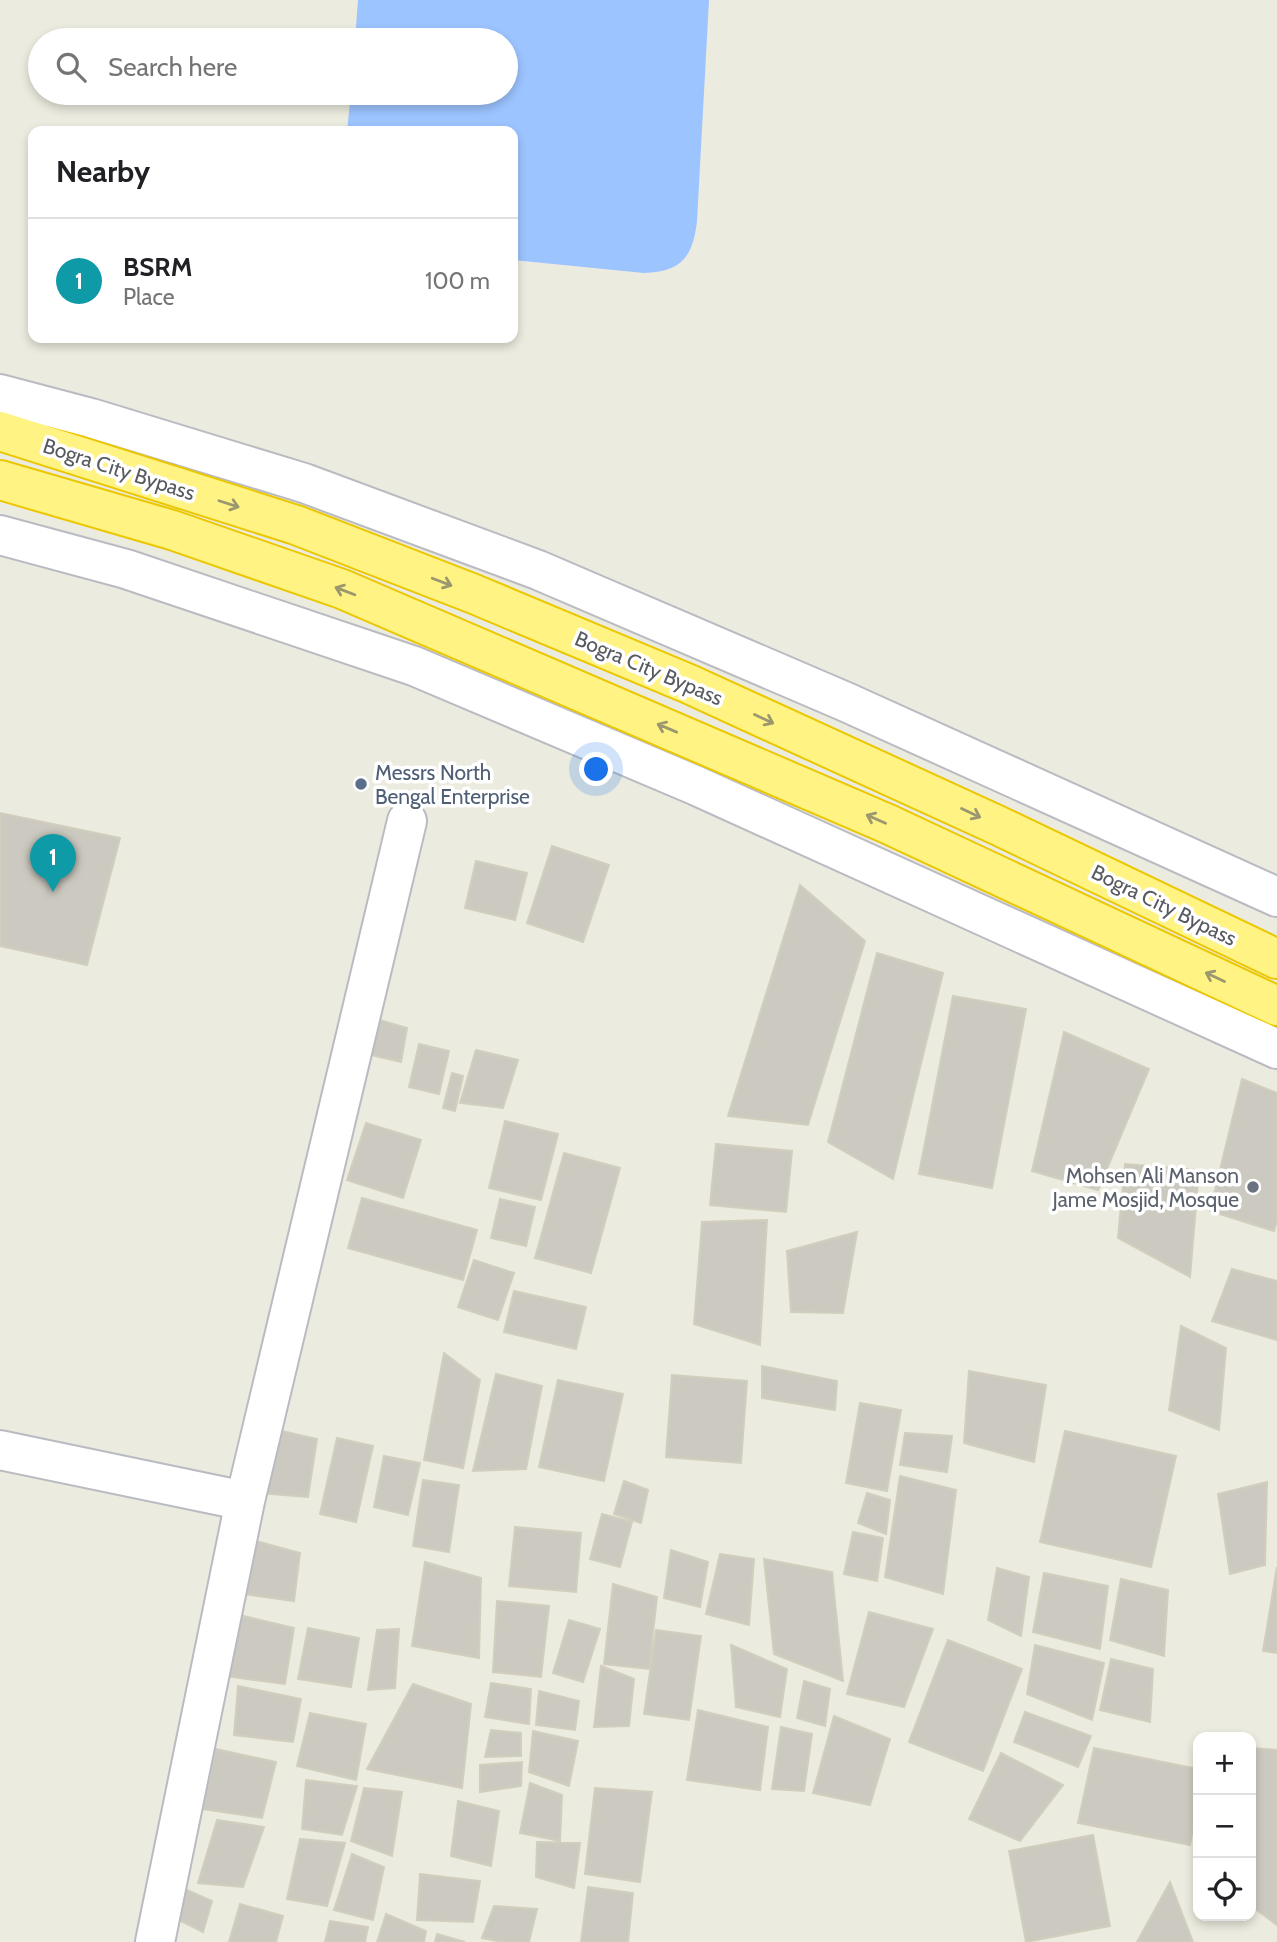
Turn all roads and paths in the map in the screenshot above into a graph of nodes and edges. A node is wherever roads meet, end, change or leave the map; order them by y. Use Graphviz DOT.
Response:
graph roads {
  1 [pos="0,394"];
  2 [pos="0,431"];
  3 [pos="0,480"];
  4 [pos="0,535"];
  5 [pos="407,821"];
  6 [pos="1277,897"];
  7 [pos="1277,959"];
  8 [pos="1277,1006"];
  9 [pos="1277,1049"];
  10 [pos="0,1450"];
  11 [pos="245,1501"];
  12 [pos="155,1942"];
  1 -- 6 [label="street"];
  2 -- 7 [label="highway, Bogra City Bypass, one-way"];
  8 -- 3 [label="highway, Bogra City Bypass, one-way"];
  4 -- 9 [label="street"];
  5 -- 11 [label="street"];
  10 -- 11 [label="street"];
  11 -- 12 [label="street"];
}
